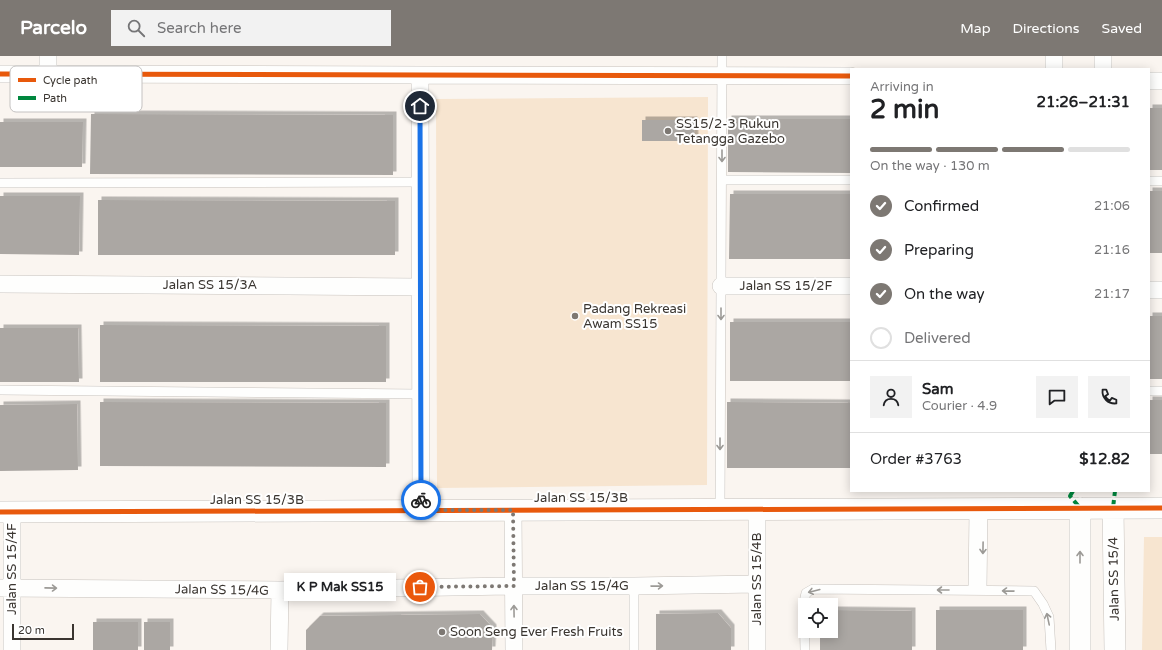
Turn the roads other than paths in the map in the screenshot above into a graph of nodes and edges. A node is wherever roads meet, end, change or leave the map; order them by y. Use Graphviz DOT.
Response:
graph roads {
  1 [pos="722,56"];
  2 [pos="1054,56"];
  3 [pos="1103,56"];
  4 [pos="1054,68"];
  5 [pos="1102,68"];
  6 [pos="142,74"];
  7 [pos="420,75"];
  8 [pos="722,75"];
  9 [pos="850,76"];
  10 [pos="1150,81"];
  11 [pos="1162,81"];
  12 [pos="722,180"];
  13 [pos="850,180"];
  14 [pos="1150,181"];
  15 [pos="1162,181"];
  16 [pos="420,182"];
  17 [pos="0,183"];
  18 [pos="0,284"];
  19 [pos="721,286"];
  20 [pos="850,286"];
  21 [pos="420,287"];
  22 [pos="1150,290"];
  23 [pos="1162,290"];
  24 [pos="0,390"];
  25 [pos="1150,391"];
  26 [pos="1162,391"];
  27 [pos="420,394"];
  28 [pos="979,508"];
  29 [pos="1080,508"];
  30 [pos="1113,508"];
  31 [pos="1162,508"];
  32 [pos="720,509"];
  33 [pos="757,509"];
  34 [pos="421,510"];
  35 [pos="513,510"];
  36 [pos="6,512"];
  37 [pos="757,584"];
  38 [pos="514,586"];
  39 [pos="634,586"];
  40 [pos="6,588"];
  41 [pos="280,590"];
  42 [pos="978,590"];
  43 [pos="12,650"];
  44 [pos="279,650"];
  45 [pos="514,650"];
  46 [pos="634,650"];
  47 [pos="757,650"];
  48 [pos="805,650"];
  49 [pos="1051,650"];
  50 [pos="1080,650"];
  51 [pos="1116,650"];
  1 -- 8 [label="lane"];
  2 -- 4 [label="street"];
  3 -- 5 [label="street"];
  6 -- 7 [label="street"];
  7 -- 8 [label="street"];
  7 -- 16 [label="street"];
  8 -- 9 [label="street"];
  8 -- 12 [label="lane, one-way"];
  10 -- 11 [label="street"];
  12 -- 13 [label="lane"];
  12 -- 19 [label="lane"];
  14 -- 15 [label="lane"];
  16 -- 17 [label="lane"];
  16 -- 21 [label="street"];
  18 -- 21 [label="street, Jalan SS 15/3A"];
  19 -- 20 [label="street, Jalan SS 15/2F"];
  19 -- 32 [label="lane, one-way"];
  21 -- 27 [label="street"];
  22 -- 23 [label="street"];
  24 -- 27 [label="lane"];
  25 -- 26 [label="lane"];
  27 -- 34 [label="street"];
  28 -- 29 [label="street, Jalan SS 15/3B"];
  28 -- 33 [label="street, Jalan SS 15/3B"];
  28 -- 42 [label="lane, one-way"];
  29 -- 30 [label="street, Jalan SS 15/3B"];
  50 -- 29 [label="street, one-way"];
  30 -- 31 [label="street, Jalan SS 15/3B"];
  30 -- 51 [label="street, Jalan SS 15/4"];
  32 -- 33 [label="street, Jalan SS 15/3B"];
  32 -- 35 [label="street, Jalan SS 15/3B"];
  33 -- 37 [label="street, Jalan SS 15/4B"];
  34 -- 35 [label="street, Jalan SS 15/3B"];
  34 -- 36 [label="street, Jalan SS 15/3B"];
  35 -- 38 [label="street"];
  36 -- 40 [label="street, Jalan SS 15/4F"];
  39 -- 37 [label="street, Jalan SS 15/4G, one-way"];
  37 -- 47 [label="street, Jalan SS 15/4B"];
  38 -- 39 [label="street, Jalan SS 15/4G"];
  38 -- 41 [label="street, Jalan SS 15/4G"];
  45 -- 38 [label="street, one-way"];
  39 -- 46 [label="lane"];
  40 -- 41 [label="street, Jalan SS 15/4G, one-way"];
  40 -- 43 [label="street, Jalan SS 15/4F"];
  41 -- 44 [label="street"];
  42 -- 48 [label="lane, one-way"];
  49 -- 42 [label="lane, one-way"];
}
